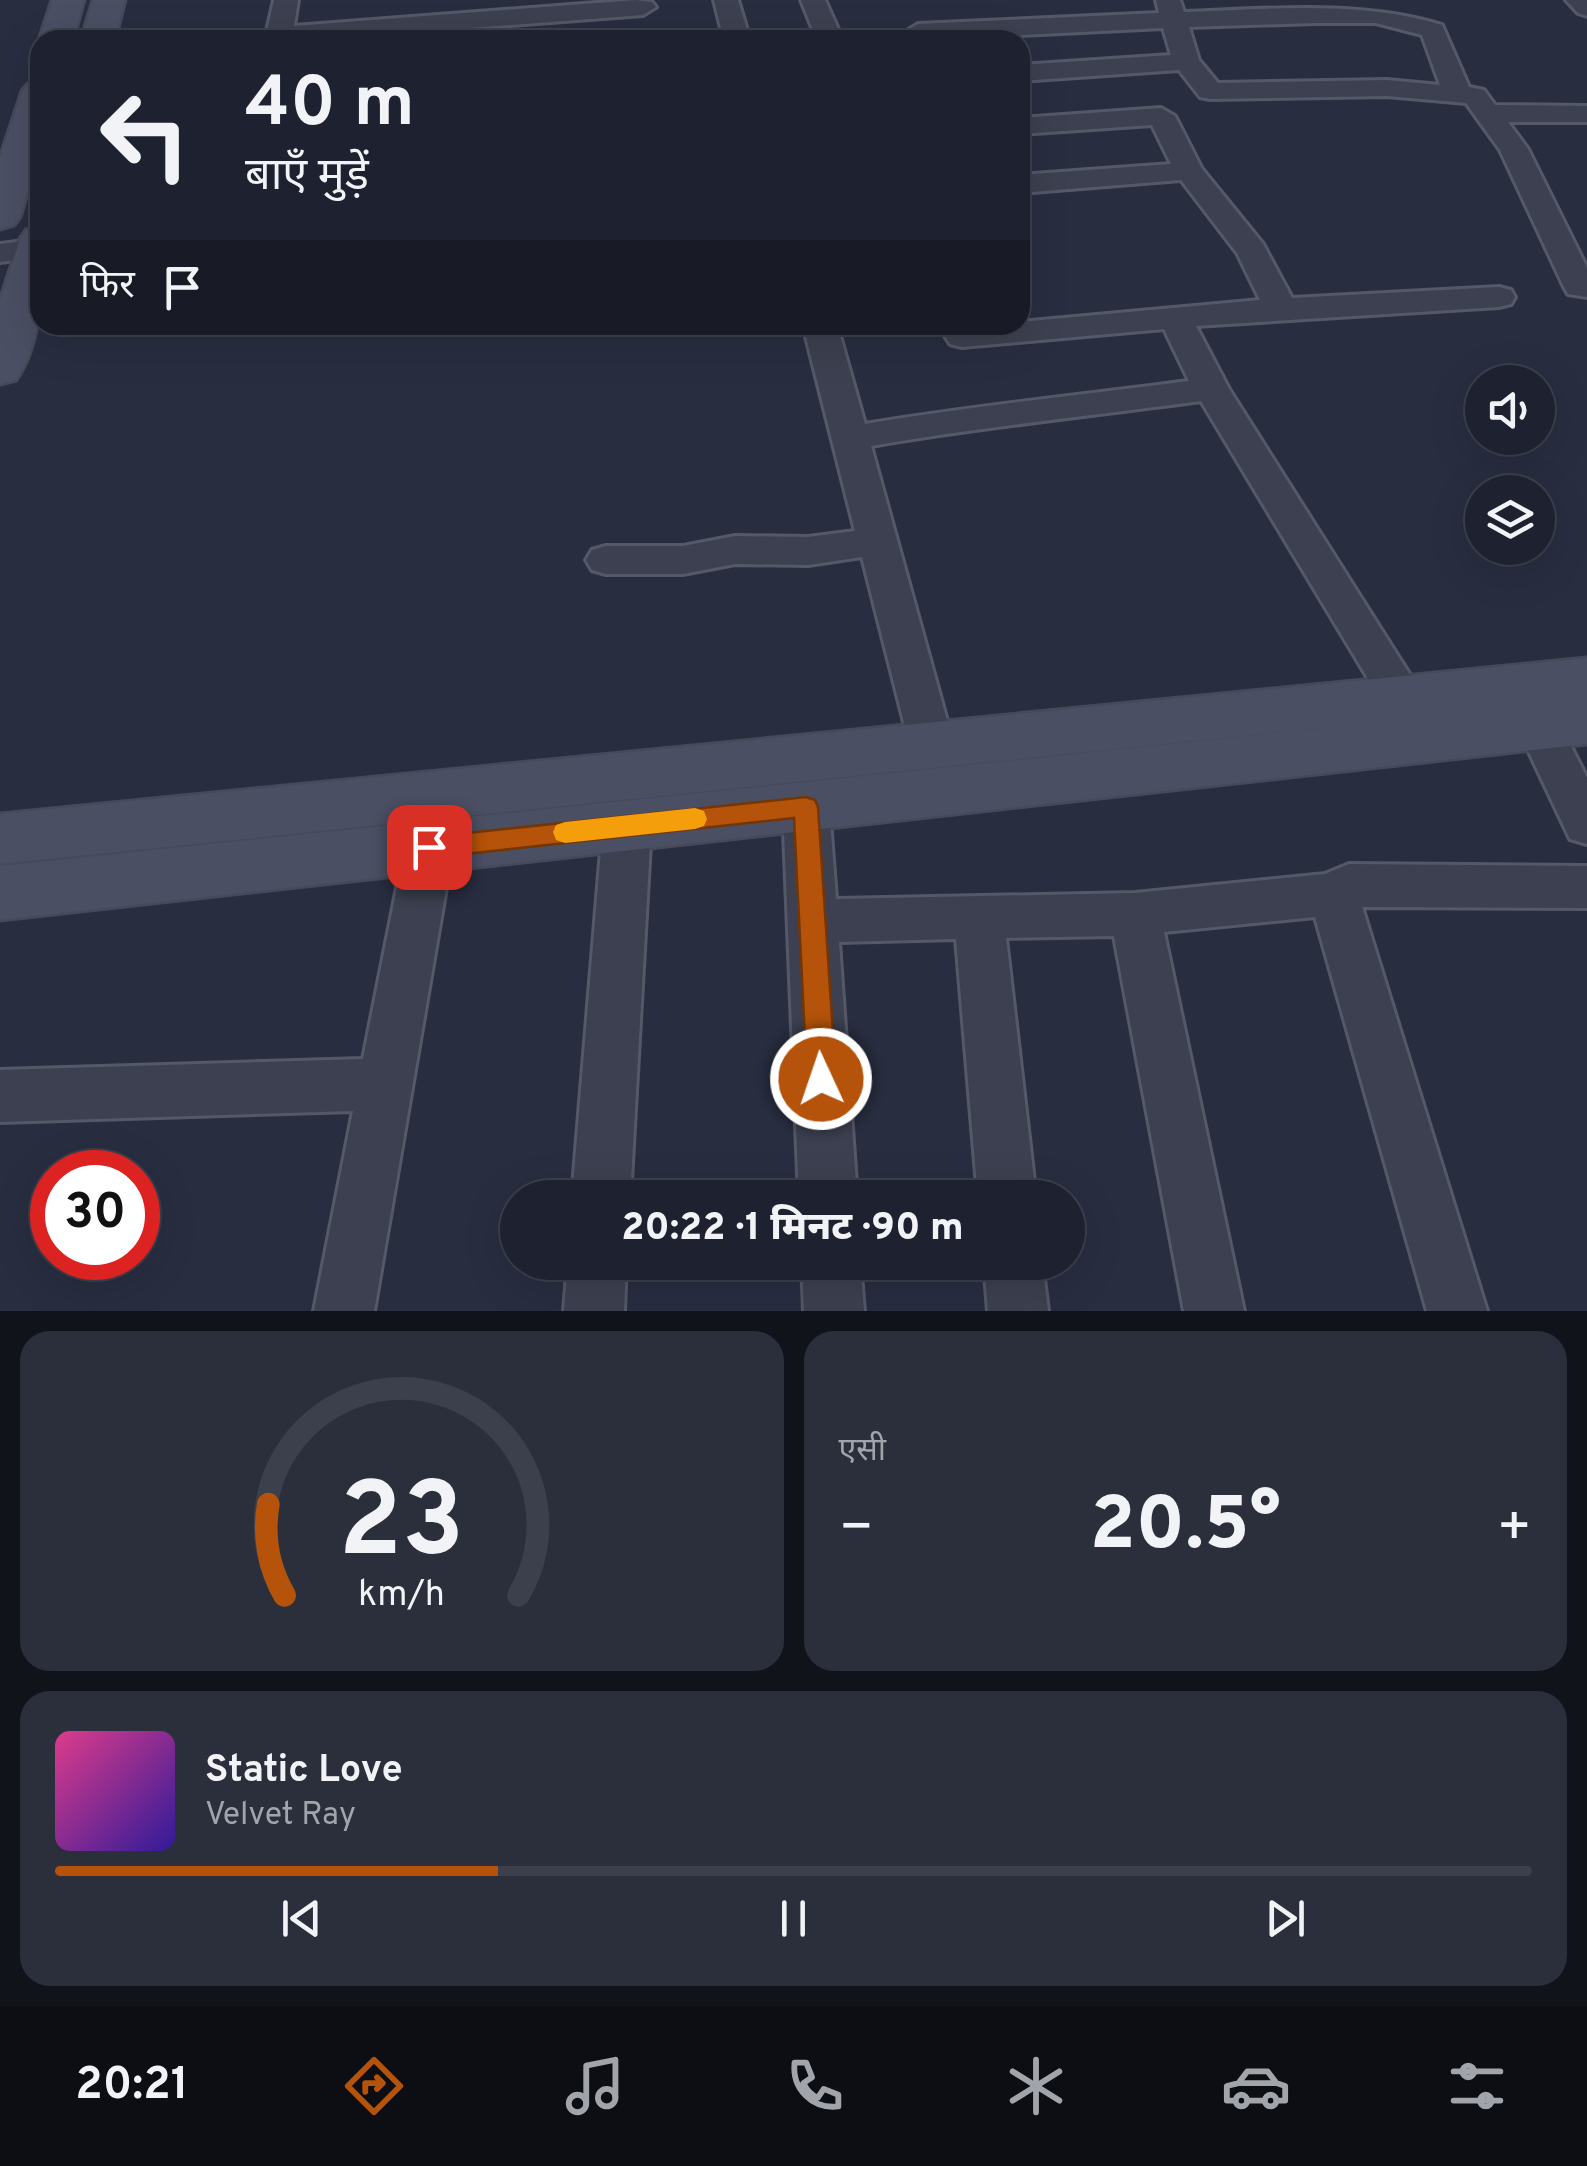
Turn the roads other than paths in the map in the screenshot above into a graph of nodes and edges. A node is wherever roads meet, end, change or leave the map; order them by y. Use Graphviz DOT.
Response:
graph roads {
  1 [pos="68,0"];
  2 [pos="110,0"];
  3 [pos="286,0"];
  4 [pos="726,0"];
  5 [pos="813,0"];
  6 [pos="1578,0"];
  7 [pos="644,8"];
  8 [pos="1587,8"];
  9 [pos="1172,9"];
  10 [pos="548,28"];
  11 [pos="59,30"];
  12 [pos="101,30"];
  13 [pos="280,30"];
  14 [pos="471,30"];
  15 [pos="734,30"];
  16 [pos="826,30"];
  17 [pos="916,30"];
  18 [pos="1186,62"];
  19 [pos="1030,72"];
  20 [pos="1458,95"];
  21 [pos="1486,113"];
  22 [pos="1587,114"];
  23 [pos="30,122"];
  24 [pos="1030,125"];
  25 [pos="1189,171"];
  26 [pos="1030,183"];
  27 [pos="0,217"];
  28 [pos="26,247"];
  29 [pos="1587,287"];
  30 [pos="1499,296"];
  31 [pos="1281,308"];
  32 [pos="1175,318"];
  33 [pos="1030,331"];
  34 [pos="823,335"];
  35 [pos="0,370"];
  36 [pos="1211,389"];
  37 [pos="852,438"];
  38 [pos="880,541"];
  39 [pos="606,560"];
  40 [pos="1587,679"];
  41 [pos="1402,698"];
  42 [pos="1549,712"];
  43 [pos="932,746"];
  44 [pos="806,807"];
  45 [pos="627,826"];
  46 [pos="1587,826"];
  47 [pos="0,839"];
  48 [pos="429,847"];
  49 [pos="1587,887"];
  50 [pos="0,894"];
  51 [pos="1333,894"];
  52 [pos="1134,914"];
  53 [pos="979,919"];
  54 [pos="813,921"];
  55 [pos="384,1084"];
  56 [pos="0,1096"];
  57 [pos="603,1180"];
  58 [pos="827,1180"];
  59 [pos="1005,1180"];
  60 [pos="596,1280"];
  61 [pos="832,1280"];
  62 [pos="1015,1280"];
  63 [pos="344,1311"];
  64 [pos="594,1311"];
  65 [pos="834,1311"];
  66 [pos="1018,1311"];
  67 [pos="1214,1311"];
  68 [pos="1457,1311"];
  1 -- 11 [label="street"];
  2 -- 12 [label="street"];
  3 -- 13 [label="street"];
  4 -- 15 [label="street"];
  5 -- 16 [label="street"];
  6 -- 8 [label="street"];
  7 -- 10 [label="street"];
  9 -- 17 [label="street"];
  9 -- 18 [label="street"];
  9 -- 20 [label="street"];
  10 -- 14 [label="street"];
  18 -- 19 [label="street"];
  18 -- 20 [label="street"];
  20 -- 21 [label="street"];
  21 -- 22 [label="street"];
  21 -- 29 [label="street"];
  23 -- 27 [label="street"];
  24 -- 25 [label="street"];
  25 -- 26 [label="street"];
  25 -- 31 [label="street"];
  28 -- 35 [label="street"];
  30 -- 31 [label="street"];
  31 -- 32 [label="street"];
  32 -- 33 [label="street"];
  32 -- 36 [label="street"];
  34 -- 37 [label="street"];
  36 -- 37 [label="street"];
  36 -- 41 [label="street"];
  37 -- 38 [label="street"];
  38 -- 39 [label="street"];
  38 -- 43 [label="street"];
  40 -- 42 [label="street"];
  41 -- 42 [label="street"];
  41 -- 43 [label="street"];
  42 -- 44 [label="street"];
  42 -- 46 [label="street"];
  43 -- 47 [label="street"];
  44 -- 45 [label="street"];
  44 -- 54 [label="street"];
  45 -- 48 [label="street"];
  45 -- 57 [label="street"];
  48 -- 50 [label="street"];
  48 -- 55 [label="street"];
  49 -- 51 [label="street"];
  51 -- 52 [label="street"];
  51 -- 68 [label="street"];
  52 -- 53 [label="street"];
  52 -- 67 [label="street"];
  53 -- 54 [label="street"];
  53 -- 59 [label="street"];
  54 -- 58 [label="street"];
  55 -- 56 [label="street"];
  55 -- 63 [label="street"];
  60 -- 64 [label="street"];
  61 -- 65 [label="street"];
  62 -- 66 [label="street"];
}
